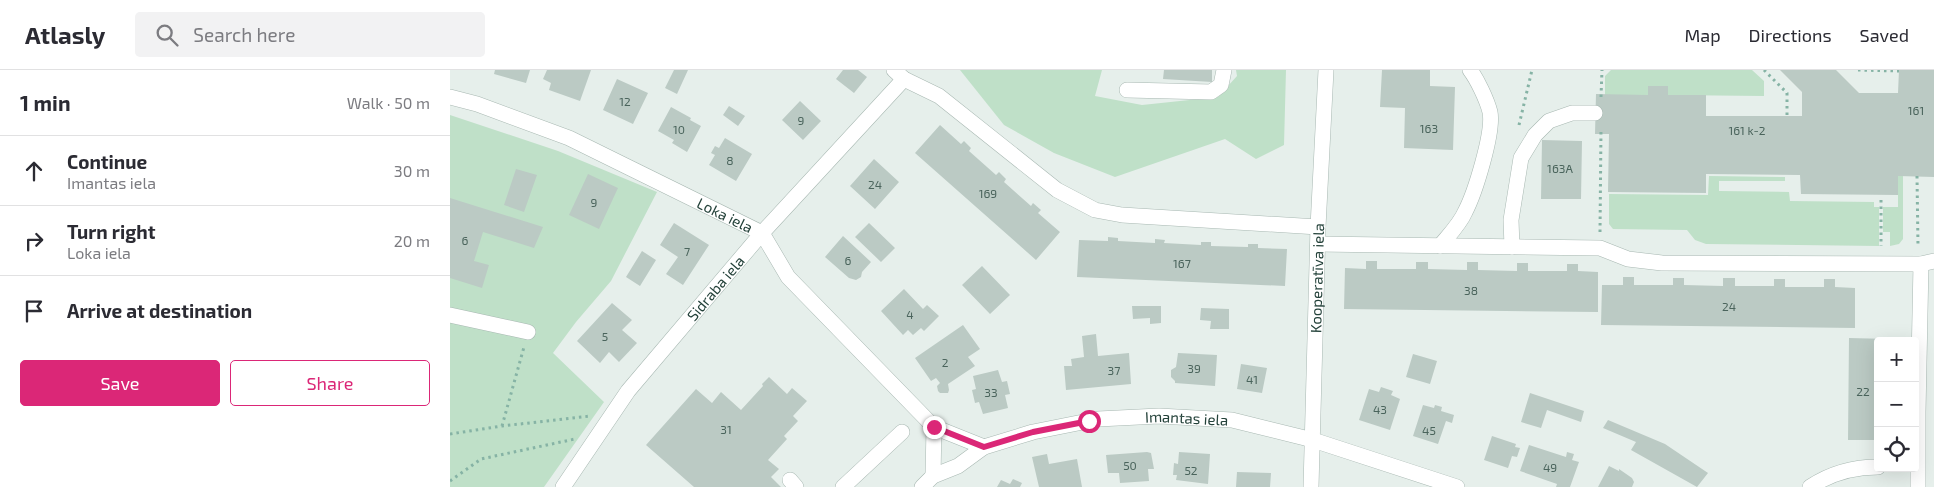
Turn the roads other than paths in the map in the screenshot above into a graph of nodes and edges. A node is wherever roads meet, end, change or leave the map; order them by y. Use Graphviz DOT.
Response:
graph roads {
  1 [pos="1224,70"];
  2 [pos="1326,70"];
  3 [pos="1470,70"];
  4 [pos="899,74"];
  5 [pos="1127,90"];
  6 [pos="450,97"];
  7 [pos="1595,114"];
  8 [pos="1318,227"];
  9 [pos="762,233"];
  10 [pos="1318,244"];
  11 [pos="1440,246"];
  12 [pos="1512,247"];
  13 [pos="1927,263"];
  14 [pos="450,315"];
  15 [pos="528,332"];
  16 [pos="934,427"];
  17 [pos="1918,427"];
  18 [pos="902,432"];
  19 [pos="1313,440"];
  20 [pos="984,447"];
  21 [pos="1874,467"];
  22 [pos="1917,472"];
  23 [pos="933,476"];
  24 [pos="562,487"];
  25 [pos="843,487"];
  26 [pos="922,487"];
  27 [pos="1311,487"];
  28 [pos="1457,487"];
  29 [pos="1810,487"];
  30 [pos="1918,487"];
  1 -- 5 [label="street"];
  2 -- 8 [label="street, Kooperatīva iela"];
  3 -- 11 [label="street"];
  4 -- 8 [label="street"];
  4 -- 9 [label="street, Sidraba iela"];
  6 -- 9 [label="street, Loka iela"];
  7 -- 12 [label="street"];
  8 -- 10 [label="street, Kooperatīva iela"];
  9 -- 16 [label="street, Loka iela"];
  9 -- 24 [label="street, Sidraba iela"];
  10 -- 11 [label="street"];
  10 -- 19 [label="street, Kooperatīva iela"];
  11 -- 12 [label="street"];
  12 -- 13 [label="street"];
  13 -- 17 [label="street"];
  14 -- 15 [label="street"];
  16 -- 20 [label="street, Loka iela"];
  16 -- 23 [label="street"];
  18 -- 25 [label="street"];
  19 -- 20 [label="street, Imantas iela"];
  19 -- 27 [label="street, Kooperatīva iela"];
  19 -- 28 [label="street, Imantas iela"];
  20 -- 23 [label="street, Imantas iela"];
  21 -- 29 [label="street"];
  22 -- 30 [label="street"];
  23 -- 26 [label="street, Imantas iela"];
}
